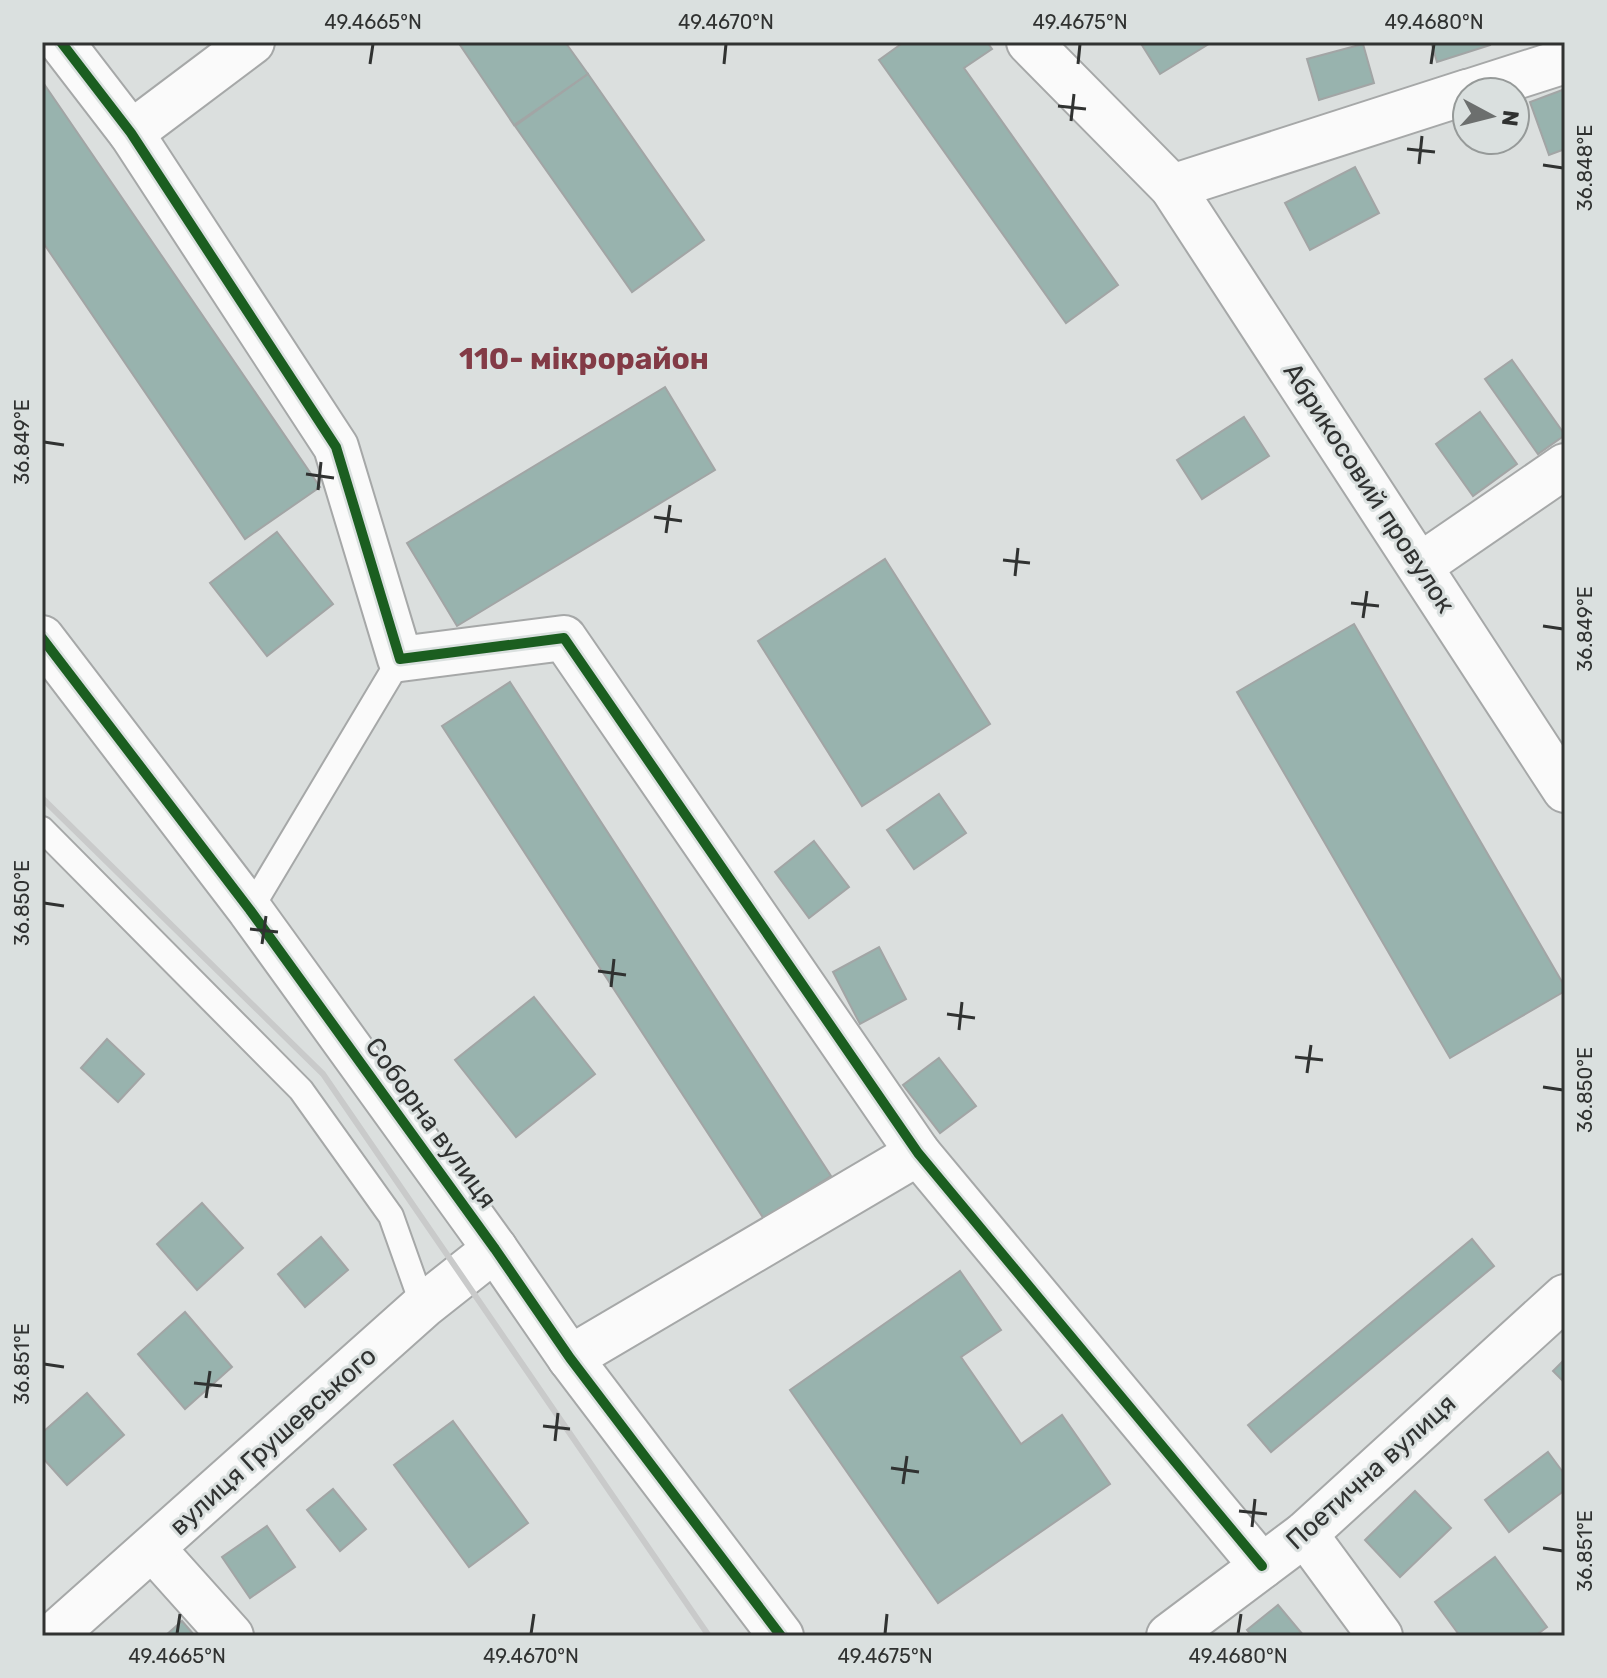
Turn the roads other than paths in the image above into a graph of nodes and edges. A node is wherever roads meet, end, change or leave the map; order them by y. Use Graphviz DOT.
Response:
graph roads {
  1 [pos="61,42"];
  2 [pos="252,42"];
  3 [pos="1029,42"];
  4 [pos="1565,61"];
  5 [pos="1518,76"];
  6 [pos="1451,97"];
  7 [pos="131,133"];
  8 [pos="1172,187"];
  9 [pos="1565,466"];
  10 [pos="1421,565"];
  11 [pos="42,638"];
  12 [pos="400,659"];
  13 [pos="1565,790"];
  14 [pos="42,829"];
  15 [pos="250,910"];
  16 [pos="918,1153"];
  17 [pos="495,1249"];
  18 [pos="1565,1297"];
  19 [pos="423,1306"];
  20 [pos="570,1358"];
  21 [pos="1305,1534"];
  22 [pos="153,1549"];
  23 [pos="1262,1566"];
  24 [pos="53,1636"];
  25 [pos="231,1636"];
  26 [pos="781,1636"];
  27 [pos="1169,1636"];
  28 [pos="1380,1636"];
  1 -- 7 [label="street"];
  2 -- 7 [label="street"];
  3 -- 8 [label="street, Абрикосовий провулок"];
  4 -- 5 [label="street"];
  6 -- 8 [label="street"];
  7 -- 12 [label="street"];
  8 -- 10 [label="street, Абрикосовий провулок"];
  9 -- 10 [label="street"];
  10 -- 13 [label="street, Абрикосовий провулок"];
  11 -- 15 [label="street, Соборна вулиця"];
  12 -- 15 [label="lane"];
  12 -- 16 [label="street"];
  14 -- 19 [label="lane"];
  15 -- 17 [label="street, Соборна вулиця"];
  16 -- 20 [label="street"];
  16 -- 23 [label="street"];
  17 -- 19 [label="street, вулиця Грушевського"];
  17 -- 20 [label="street, Соборна вулиця"];
  18 -- 21 [label="street, Поетична вулиця"];
  19 -- 22 [label="street, вулиця Грушевського"];
  20 -- 26 [label="street, Соборна вулиця"];
  21 -- 23 [label="street, Поетична вулиця"];
  21 -- 28 [label="street"];
  22 -- 24 [label="street, вулиця Грушевського"];
  22 -- 25 [label="street"];
  23 -- 27 [label="street, Поетична вулиця"];
}
